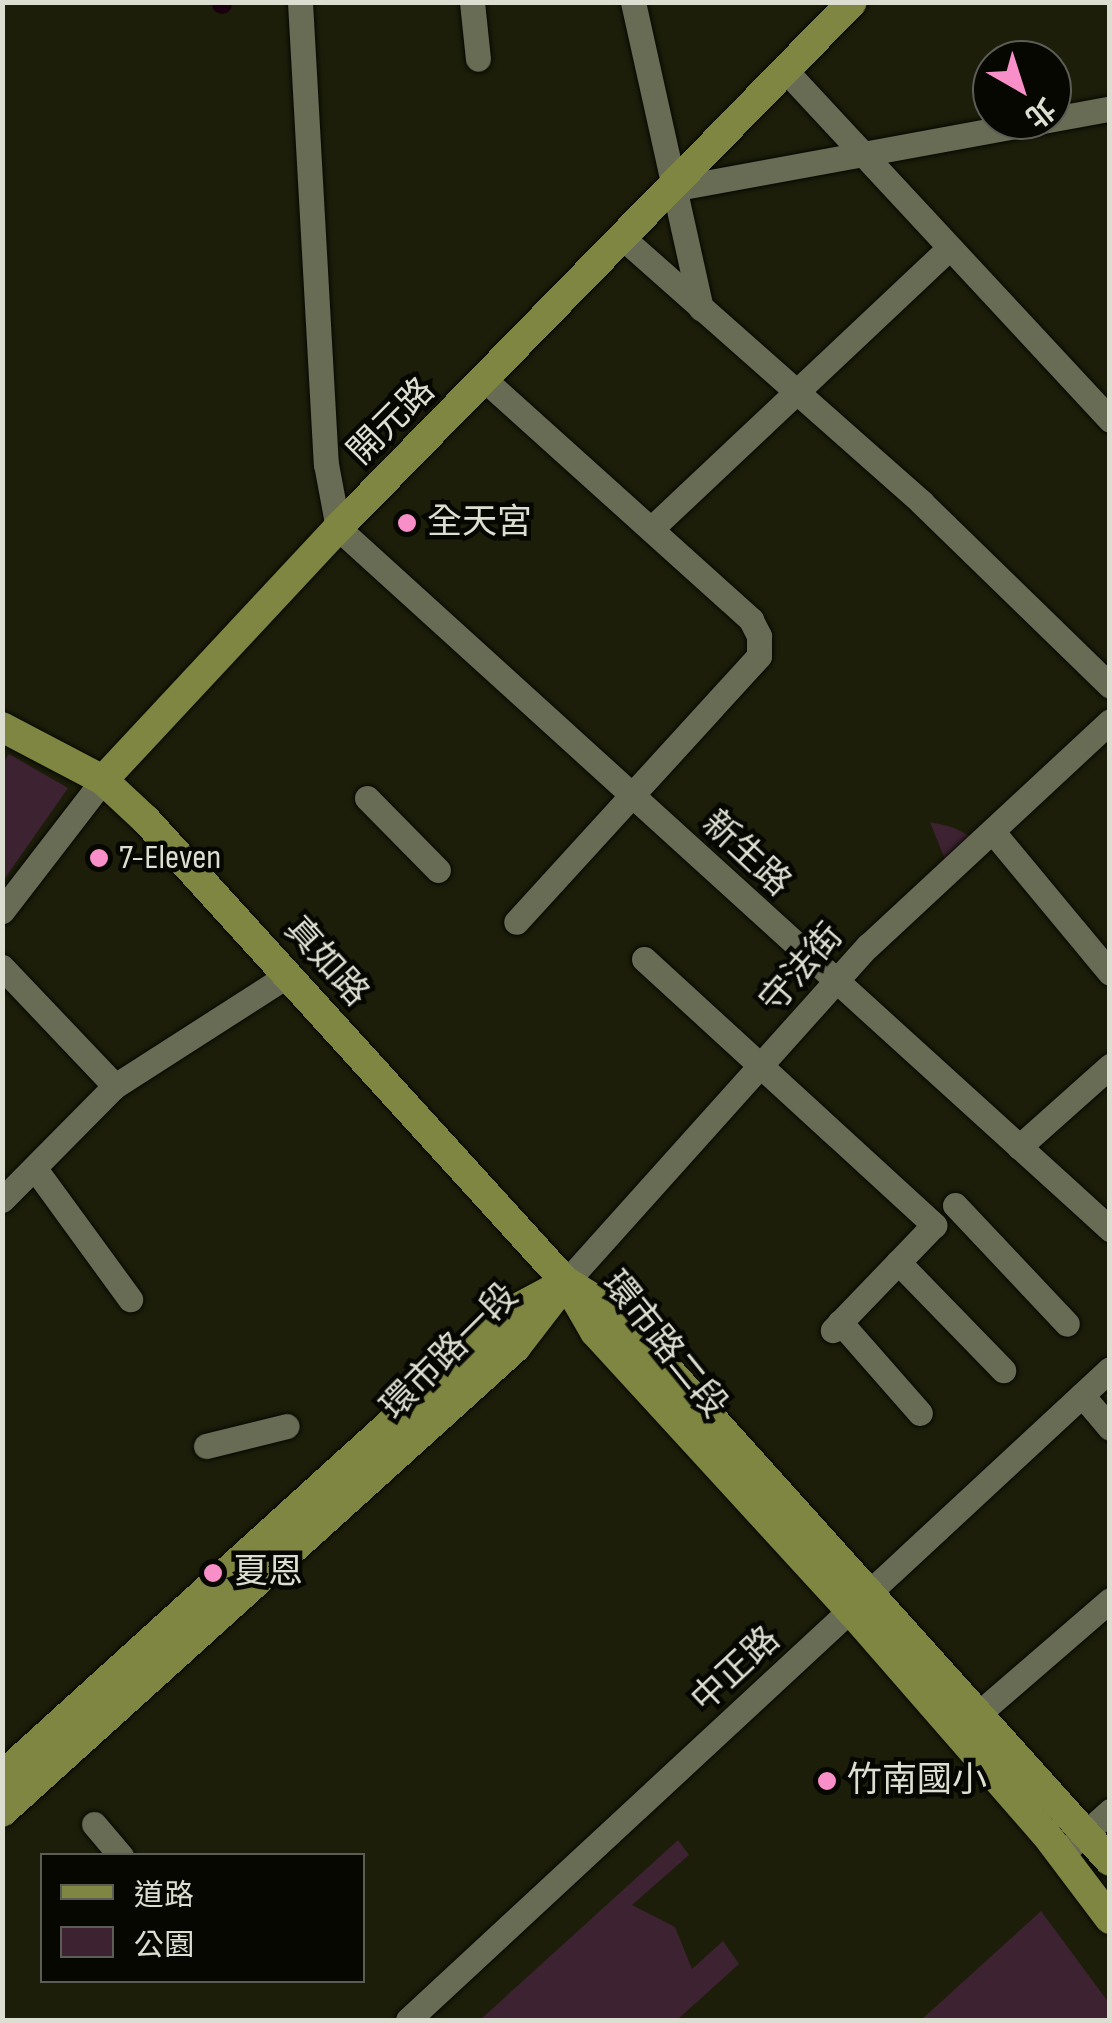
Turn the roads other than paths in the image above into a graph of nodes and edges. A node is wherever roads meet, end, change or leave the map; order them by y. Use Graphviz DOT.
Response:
graph roads {
  1 [pos="300,2"];
  2 [pos="472,2"];
  3 [pos="633,2"];
  4 [pos="852,2"];
  5 [pos="478,59"];
  6 [pos="786,72"];
  7 [pos="1110,109"];
  8 [pos="862,158"];
  9 [pos="672,189"];
  10 [pos="624,239"];
  11 [pos="948,249"];
  12 [pos="700,309"];
  13 [pos="486,381"];
  14 [pos="796,392"];
  15 [pos="1110,420"];
  16 [pos="338,528"];
  17 [pos="652,528"];
  18 [pos="1110,686"];
  19 [pos="1110,721"];
  20 [pos="2,728"];
  21 [pos="103,780"];
  22 [pos="632,795"];
  23 [pos="367,798"];
  24 [pos="994,832"];
  25 [pos="438,870"];
  26 [pos="2,911"];
  27 [pos="516,922"];
  28 [pos="644,959"];
  29 [pos="2,967"];
  30 [pos="1110,973"];
  31 [pos="288,975"];
  32 [pos="835,984"];
  33 [pos="1110,1066"];
  34 [pos="760,1070"];
  35 [pos="116,1086"];
  36 [pos="1019,1147"];
  37 [pos="36,1170"];
  38 [pos="2,1200"];
  39 [pos="956,1205"];
  40 [pos="1110,1229"];
  41 [pos="898,1262"];
  42 [pos="566,1282"];
  43 [pos="130,1299"];
  44 [pos="1067,1324"];
  45 [pos="1110,1369"];
  46 [pos="1003,1370"];
  47 [pos="1082,1395"];
  48 [pos="920,1413"];
  49 [pos="287,1426"];
  50 [pos="1110,1428"];
  51 [pos="206,1446"];
  52 [pos="1110,1600"];
  53 [pos="859,1604"];
  54 [pos="978,1714"];
  55 [pos="2,1776"];
  56 [pos="2,1812"];
  57 [pos="1098,1821"];
  58 [pos="94,1824"];
  59 [pos="118,1853"];
  60 [pos="1059,1857"];
  61 [pos="1110,1861"];
  62 [pos="1110,1919"];
  63 [pos="408,2020"];
  1 -- 16 [label="street"];
  2 -- 5 [label="street"];
  3 -- 9 [label="street"];
  4 -- 6 [label="main road, 開元路"];
  6 -- 8 [label="street"];
  6 -- 9 [label="main road, 開元路"];
  7 -- 8 [label="street"];
  8 -- 9 [label="street"];
  8 -- 11 [label="street"];
  9 -- 10 [label="main road, 開元路"];
  9 -- 12 [label="street"];
  10 -- 12 [label="street"];
  10 -- 13 [label="main road, 開元路"];
  11 -- 14 [label="street"];
  11 -- 15 [label="street"];
  12 -- 14 [label="street"];
  13 -- 16 [label="main road, 開元路"];
  13 -- 17 [label="street"];
  14 -- 17 [label="street"];
  14 -- 18 [label="street"];
  16 -- 21 [label="main road, 開元路"];
  16 -- 22 [label="street, 新生路"];
  17 -- 22 [label="street"];
  19 -- 24 [label="street, 守法街"];
  20 -- 21 [label="main road, 真如路"];
  21 -- 26 [label="street, 開元路"];
  21 -- 31 [label="main road, 真如路"];
  22 -- 27 [label="street"];
  22 -- 32 [label="street, 新生路"];
  23 -- 25 [label="street"];
  24 -- 30 [label="street"];
  24 -- 32 [label="street, 守法街"];
  28 -- 34 [label="street"];
  29 -- 35 [label="street"];
  31 -- 35 [label="street"];
  31 -- 42 [label="main road, 真如路"];
  32 -- 34 [label="street, 守法街"];
  32 -- 36 [label="street, 新生路"];
  33 -- 36 [label="street"];
  34 -- 41 [label="street"];
  34 -- 42 [label="street, 守法街"];
  35 -- 37 [label="street"];
  36 -- 40 [label="street, 新生路"];
  37 -- 38 [label="street"];
  37 -- 43 [label="street"];
  39 -- 44 [label="street"];
  41 -- 46 [label="street"];
  41 -- 48 [label="street"];
  42 -- 53 [label="main road, 環市路二段"];
  42 -- 55 [label="main road, 環市路一段"];
  42 -- 56 [label="main road, 環市路一段"];
  45 -- 47 [label="street, 中正路"];
  47 -- 50 [label="street"];
  47 -- 53 [label="street, 中正路"];
  49 -- 51 [label="street"];
  52 -- 54 [label="street"];
  53 -- 54 [label="main road, 環市路二段"];
  53 -- 60 [label="main road, 環市路二段"];
  53 -- 63 [label="street, 中正路"];
  54 -- 57 [label="main road, 環市路二段"];
  57 -- 60 [label="street"];
  57 -- 61 [label="main road, 環市路二段"];
  58 -- 59 [label="street"];
  60 -- 62 [label="main road, 環市路二段"];
}
